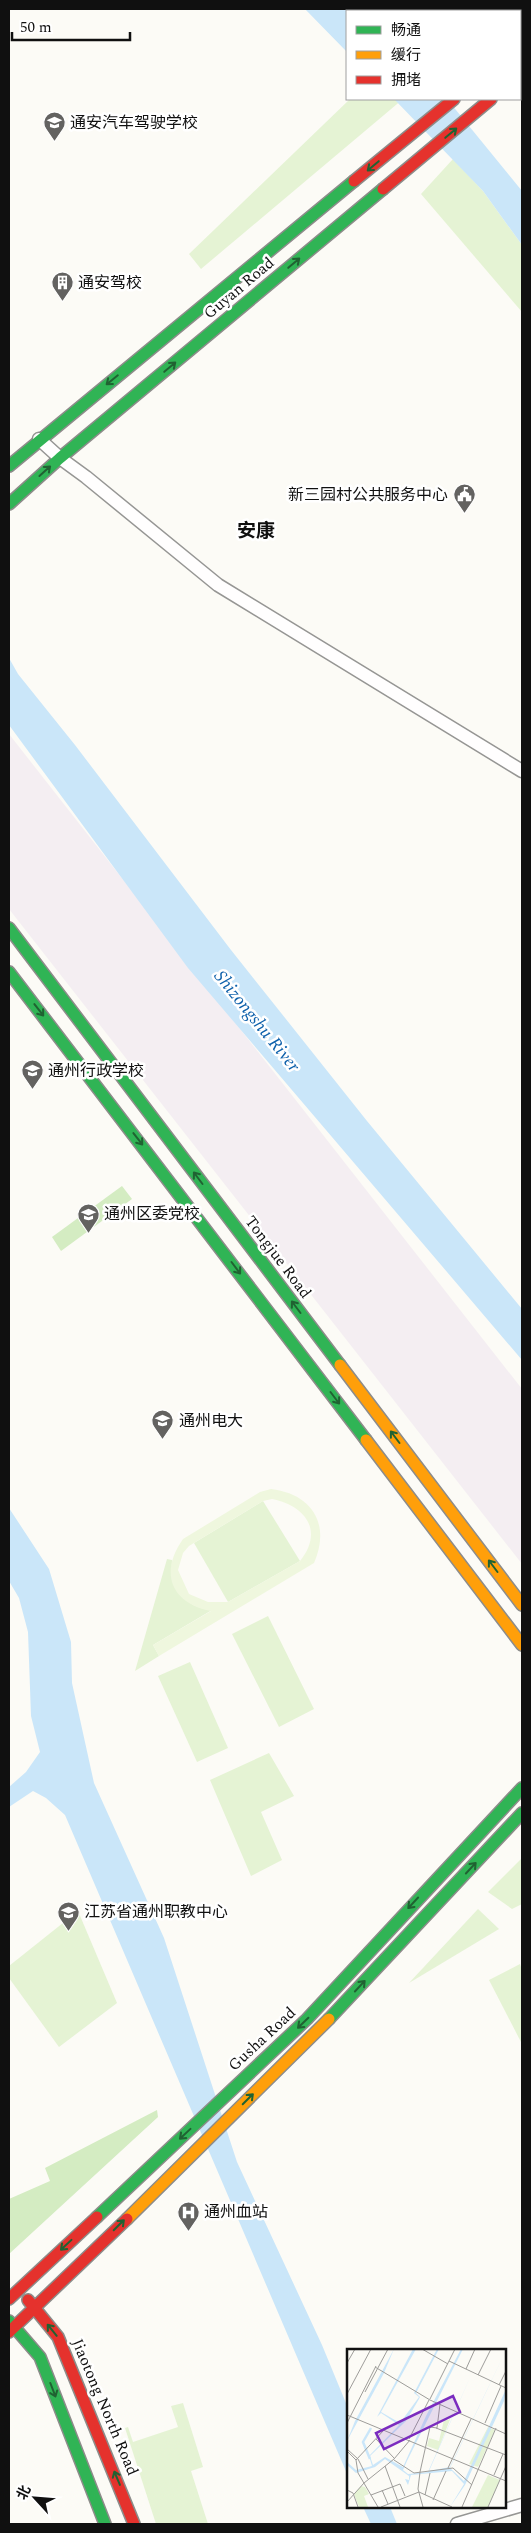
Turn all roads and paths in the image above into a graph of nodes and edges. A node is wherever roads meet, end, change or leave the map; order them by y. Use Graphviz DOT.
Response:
graph roads {
  1 [pos="453,100"];
  2 [pos="490,100"];
  3 [pos="39,439"];
  4 [pos="60,458"];
  5 [pos="9,466"];
  6 [pos="9,504"];
  7 [pos="522,771"];
  8 [pos="9,928"];
  9 [pos="9,972"];
  10 [pos="522,1605"];
  11 [pos="522,1645"];
  12 [pos="522,1788"];
  13 [pos="522,1813"];
  14 [pos="19,2289"];
  15 [pos="9,2299"];
  16 [pos="35,2309"];
  17 [pos="11,2326"];
  18 [pos="522,2505"];
  19 [pos="105,2524"];
  20 [pos="134,2524"];
  21 [pos="458,2524"];
  1 -- 3 [label="main road, Guyan Road, one-way"];
  4 -- 2 [label="main road, Guyan Road, one-way"];
  3 -- 4 [label="street"];
  3 -- 5 [label="main road, Guyan Road"];
  6 -- 4 [label="main road, Guyan Road, one-way"];
  4 -- 7 [label="street"];
  10 -- 8 [label="main road, Tongjue Road, one-way"];
  9 -- 11 [label="main road, one-way"];
  12 -- 14 [label="main road, Gusha Road, one-way"];
  16 -- 13 [label="main road, Gusha Road, one-way"];
  14 -- 15 [label="main road, Gusha Road"];
  14 -- 16 [label="main road, Jiaotong North Road"];
  16 -- 17 [label="main road, Gusha Road"];
  20 -- 16 [label="main road, Jiaotong North Road, one-way"];
  17 -- 19 [label="main road, one-way"];
  18 -- 21 [label="street"];
}
